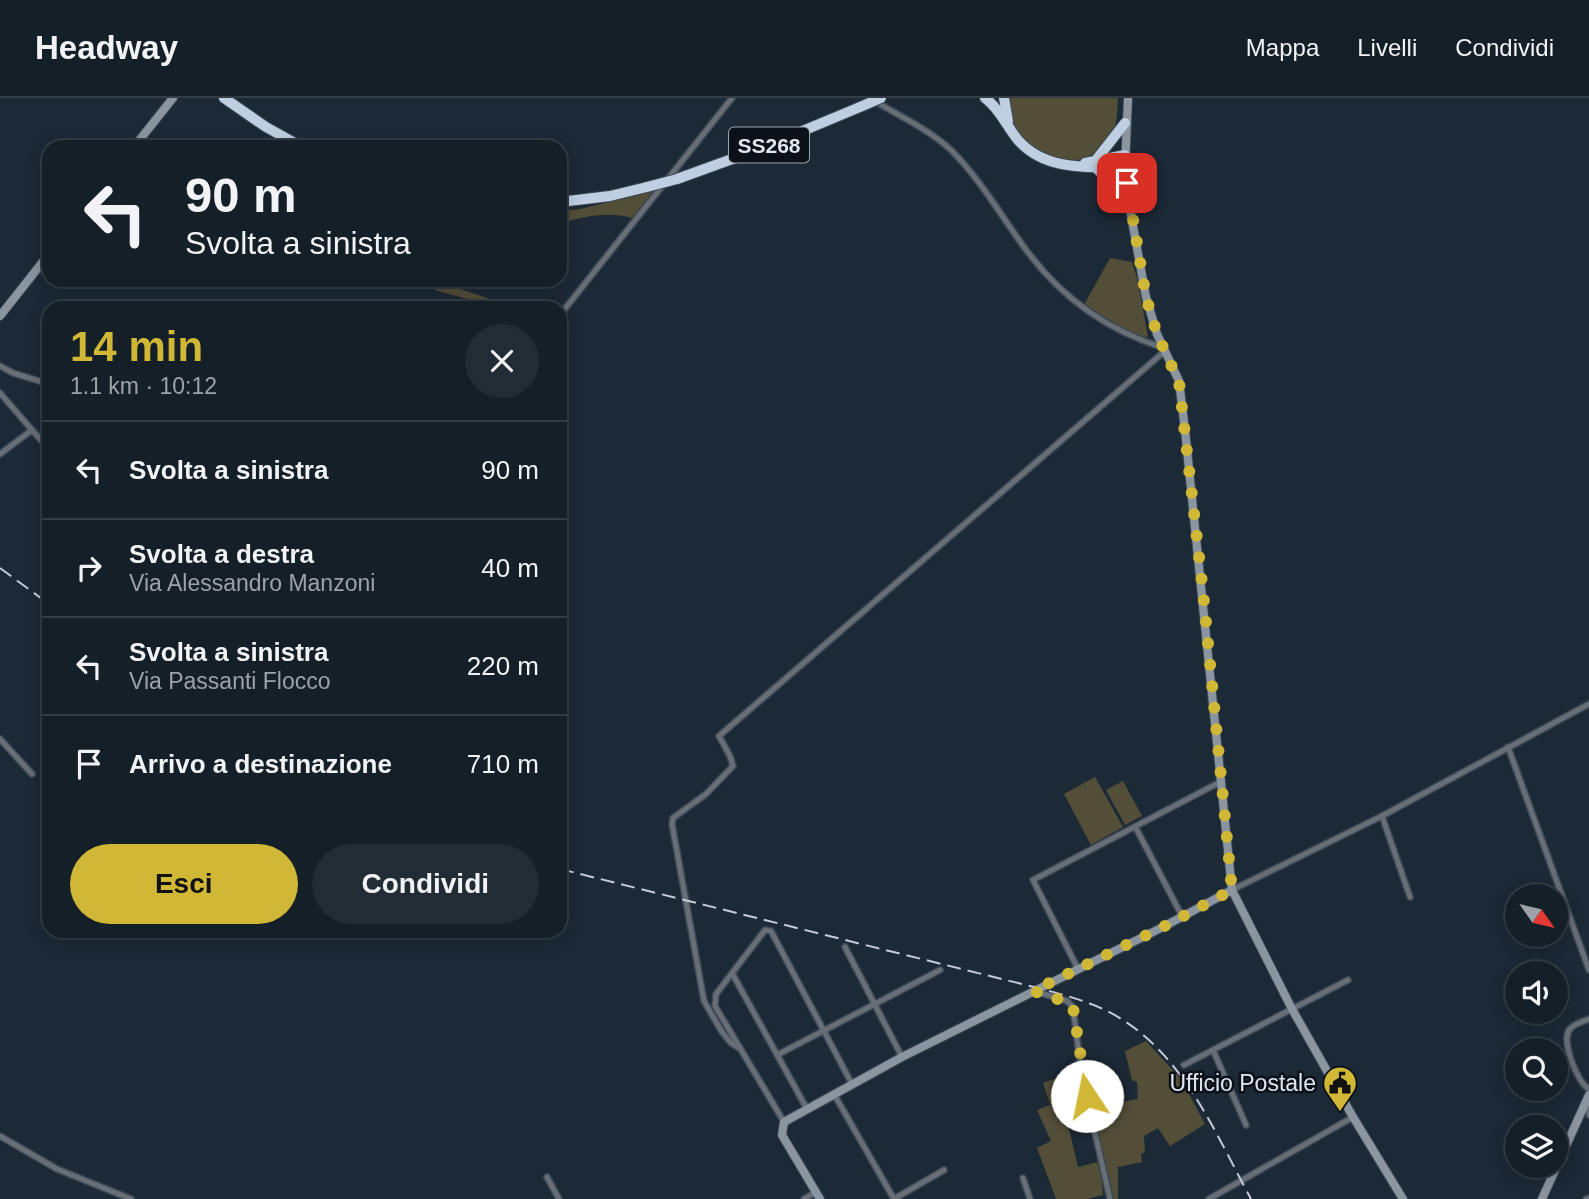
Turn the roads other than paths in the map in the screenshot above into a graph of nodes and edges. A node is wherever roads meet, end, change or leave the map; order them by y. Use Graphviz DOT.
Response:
graph roads {
  1 [pos="173,98"];
  2 [pos="224,98"];
  3 [pos="732,98"];
  4 [pos="870,98"];
  5 [pos="881,98"];
  6 [pos="985,98"];
  7 [pos="1004,98"];
  8 [pos="1128,98"];
  9 [pos="1125,123"];
  10 [pos="1008,125"];
  11 [pos="140,140"];
  12 [pos="289,140"];
  13 [pos="1125,155"];
  14 [pos="1095,164"];
  15 [pos="1125,167"];
  16 [pos="1128,199"];
  17 [pos="567,201"];
  18 [pos="42,263"];
  19 [pos="567,306"];
  20 [pos="0,316"];
  21 [pos="1165,349"];
  22 [pos="0,366"];
  23 [pos="42,382"];
  24 [pos="0,393"];
  25 [pos="32,430"];
  26 [pos="42,441"];
  27 [pos="0,454"];
  28 [pos="1589,704"];
  29 [pos="0,739"];
  30 [pos="1508,747"];
  31 [pos="32,774"];
  32 [pos="1222,781"];
  33 [pos="1382,816"];
  34 [pos="1137,830"];
  35 [pos="1232,890"];
  36 [pos="1410,897"];
  37 [pos="1182,916"];
  38 [pos="845,947"];
  39 [pos="1078,969"];
  40 [pos="940,970"];
  41 [pos="1589,970"];
  42 [pos="732,973"];
  43 [pos="1348,980"];
  44 [pos="1033,991"];
  45 [pos="874,1003"];
  46 [pos="1292,1009"];
  47 [pos="1589,1018"];
  48 [pos="823,1031"];
  49 [pos="739,1048"];
  50 [pos="1213,1050"];
  51 [pos="777,1055"];
  52 [pos="902,1057"];
  53 [pos="1184,1065"];
  54 [pos="852,1084"];
  55 [pos="1589,1089"];
  56 [pos="834,1094"];
  57 [pos="1588,1098"];
  58 [pos="807,1109"];
  59 [pos="1589,1115"];
  60 [pos="1353,1117"];
  61 [pos="784,1122"];
  62 [pos="1245,1125"];
  63 [pos="0,1136"];
  64 [pos="944,1170"];
  65 [pos="547,1177"];
  66 [pos="1023,1178"];
  67 [pos="818,1195"];
  68 [pos="131,1199"];
  69 [pos="559,1199"];
  70 [pos="804,1199"];
  71 [pos="894,1199"];
  72 [pos="1030,1199"];
  73 [pos="1110,1199"];
  74 [pos="1209,1199"];
  75 [pos="1403,1199"];
  76 [pos="1542,1199"];
  1 -- 11 [label="main road"];
  2 -- 12 [label="highway"];
  3 -- 19 [label="street"];
  4 -- 21 [label="street"];
  5 -- 17 [label="highway, SS268, bridge"];
  6 -- 10 [label="highway"];
  7 -- 10 [label="highway"];
  8 -- 9 [label="main road"];
  9 -- 13 [label="main road"];
  9 -- 14 [label="highway"];
  10 -- 14 [label="highway"];
  13 -- 14 [label="highway"];
  13 -- 15 [label="main road"];
  14 -- 15 [label="highway"];
  14 -- 16 [label="highway"];
  15 -- 16 [label="main road"];
  16 -- 21 [label="main road"];
  18 -- 20 [label="main road"];
  21 -- 32 [label="main road"];
  21 -- 49 [label="street"];
  22 -- 23 [label="street"];
  24 -- 25 [label="street"];
  25 -- 26 [label="street"];
  25 -- 27 [label="street"];
  28 -- 30 [label="street"];
  29 -- 31 [label="street"];
  30 -- 33 [label="street"];
  30 -- 41 [label="street"];
  32 -- 35 [label="main road"];
  32 -- 39 [label="street"];
  33 -- 35 [label="street"];
  33 -- 36 [label="street"];
  34 -- 37 [label="street"];
  35 -- 37 [label="main road"];
  35 -- 46 [label="main road"];
  37 -- 39 [label="main road"];
  38 -- 45 [label="street"];
  39 -- 44 [label="main road"];
  40 -- 45 [label="street"];
  42 -- 48 [label="street"];
  42 -- 49 [label="street"];
  42 -- 51 [label="street"];
  43 -- 46 [label="street"];
  44 -- 52 [label="main road"];
  44 -- 73 [label="street"];
  45 -- 48 [label="street"];
  45 -- 52 [label="street"];
  46 -- 50 [label="street"];
  46 -- 60 [label="main road"];
  47 -- 55 [label="street"];
  48 -- 51 [label="street"];
  48 -- 54 [label="street"];
  49 -- 61 [label="street"];
  50 -- 53 [label="street"];
  50 -- 62 [label="street"];
  51 -- 58 [label="street"];
  52 -- 54 [label="main road"];
  54 -- 56 [label="main road"];
  56 -- 58 [label="main road"];
  56 -- 71 [label="street"];
  57 -- 59 [label="street"];
  57 -- 76 [label="main road"];
  58 -- 61 [label="main road"];
  60 -- 74 [label="street"];
  60 -- 75 [label="main road"];
  61 -- 67 [label="main road"];
  63 -- 68 [label="street"];
  64 -- 71 [label="street"];
  65 -- 69 [label="street"];
  66 -- 72 [label="street"];
  67 -- 70 [label="street"];
}
